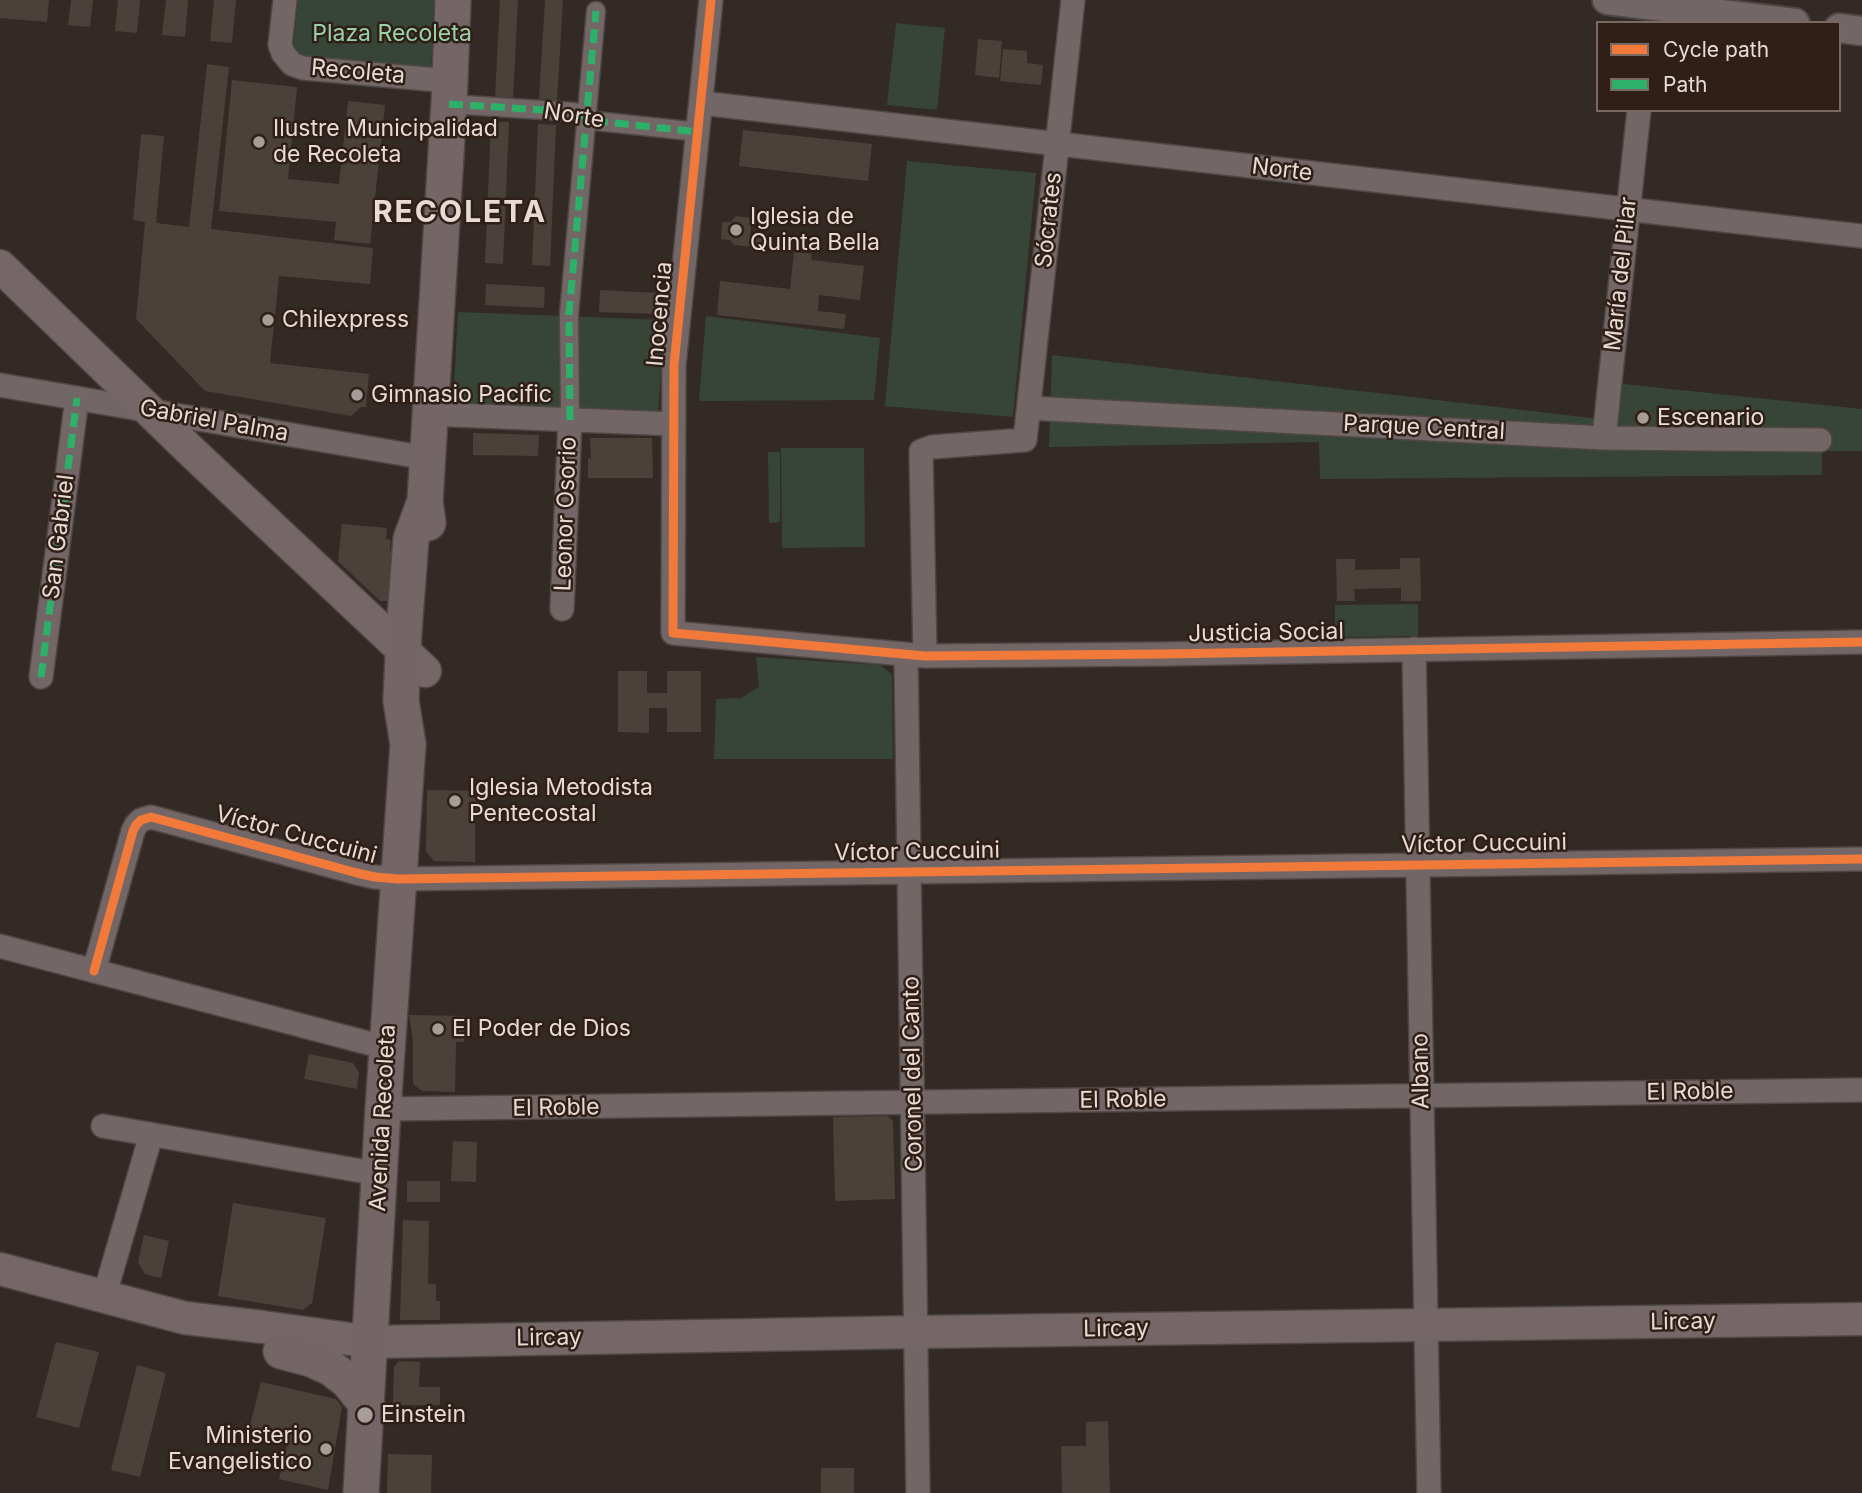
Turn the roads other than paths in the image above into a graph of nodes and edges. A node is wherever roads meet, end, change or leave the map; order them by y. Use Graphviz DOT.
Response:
graph roads {
  1 [pos="285,0"];
  2 [pos="453,0"];
  3 [pos="711,0"];
  4 [pos="1073,0"];
  5 [pos="1607,0"];
  6 [pos="1651,9"];
  7 [pos="596,12"];
  8 [pos="1774,21"];
  9 [pos="1841,28"];
  10 [pos="1862,31"];
  11 [pos="449,92"];
  12 [pos="701,103"];
  13 [pos="1639,112"];
  14 [pos="586,116"];
  15 [pos="699,132"];
  16 [pos="1056,144"];
  17 [pos="1628,210"];
  18 [pos="1862,236"];
  19 [pos="0,266"];
  20 [pos="0,385"];
  21 [pos="77,398"];
  22 [pos="1029,408"];
  23 [pos="148,409"];
  24 [pos="430,414"];
  25 [pos="570,420"];
  26 [pos="674,424"];
  27 [pos="1604,438"];
  28 [pos="1025,440"];
  29 [pos="1820,440"];
  30 [pos="428,458"];
  31 [pos="562,609"];
  32 [pos="673,633"];
  33 [pos="1862,642"];
  34 [pos="1414,649"];
  35 [pos="916,655"];
  36 [pos="414,660"];
  37 [pos="40,677"];
  38 [pos="1862,859"];
  39 [pos="1418,864"];
  40 [pos="908,872"];
  41 [pos="398,879"];
  42 [pos="0,946"];
  43 [pos="94,971"];
  44 [pos="387,1048"];
  45 [pos="1862,1090"];
  46 [pos="1422,1096"];
  47 [pos="914,1103"];
  48 [pos="383,1109"];
  49 [pos="103,1126"];
  50 [pos="150,1135"];
  51 [pos="379,1174"];
  52 [pos="0,1269"];
  53 [pos="104,1297"];
  54 [pos="185,1318"];
  55 [pos="1862,1319"];
  56 [pos="1426,1325"];
  57 [pos="917,1332"];
  58 [pos="371,1342"];
  59 [pos="281,1351"];
  60 [pos="367,1405"];
  61 [pos="361,1493"];
  62 [pos="918,1493"];
  63 [pos="1429,1493"];
  1 -- 11 [label="street, Recoleta"];
  2 -- 11 [label="main road, Avenida Recoleta"];
  3 -- 12 [label="street, Inocencia"];
  4 -- 16 [label="street, Sócrates"];
  5 -- 6 [label="street"];
  6 -- 8 [label="street"];
  7 -- 14 [label="street"];
  9 -- 10 [label="street"];
  11 -- 14 [label="street, Norte"];
  11 -- 24 [label="main road, Avenida Recoleta"];
  12 -- 15 [label="street, Inocencia"];
  12 -- 16 [label="street, Norte"];
  13 -- 17 [label="street, María del Pilar"];
  14 -- 15 [label="street, Norte"];
  14 -- 25 [label="street"];
  15 -- 26 [label="street, Inocencia"];
  16 -- 17 [label="street, Norte"];
  16 -- 22 [label="street, Sócrates"];
  17 -- 18 [label="street, Norte"];
  17 -- 27 [label="street, María del Pilar"];
  19 -- 23 [label="main road"];
  20 -- 21 [label="street, Gabriel Palma"];
  21 -- 23 [label="street, Gabriel Palma"];
  21 -- 37 [label="street, San Gabriel"];
  22 -- 27 [label="street, Parque Central"];
  22 -- 28 [label="street, Sócrates"];
  23 -- 30 [label="street, Gabriel Palma"];
  23 -- 36 [label="main road"];
  24 -- 25 [label="street"];
  24 -- 30 [label="main road, Avenida Recoleta"];
  25 -- 26 [label="street"];
  25 -- 31 [label="street, Leonor Osorio"];
  26 -- 32 [label="street, Inocencia"];
  27 -- 29 [label="street, Parque Central"];
  28 -- 35 [label="street, Coronel del Canto"];
  30 -- 36 [label="main road, Avenida Recoleta"];
  32 -- 35 [label="street, Justicia Social"];
  33 -- 34 [label="street, Justicia Social"];
  34 -- 35 [label="street, Justicia Social"];
  34 -- 39 [label="street, Albano"];
  35 -- 40 [label="street, Coronel del Canto"];
  36 -- 41 [label="main road, Avenida Recoleta"];
  38 -- 39 [label="street, Víctor Cuccuini"];
  39 -- 40 [label="street, Víctor Cuccuini"];
  39 -- 46 [label="street, Albano"];
  40 -- 41 [label="street, Víctor Cuccuini"];
  40 -- 47 [label="street, Coronel del Canto"];
  41 -- 43 [label="street, Víctor Cuccuini"];
  41 -- 44 [label="main road, Avenida Recoleta"];
  42 -- 43 [label="street"];
  43 -- 44 [label="street"];
  44 -- 48 [label="main road, Avenida Recoleta"];
  45 -- 46 [label="street, El Roble"];
  46 -- 47 [label="street, El Roble"];
  46 -- 56 [label="street, Albano"];
  47 -- 48 [label="street, El Roble"];
  47 -- 57 [label="street, Coronel del Canto"];
  48 -- 51 [label="main road, Avenida Recoleta"];
  49 -- 50 [label="street"];
  50 -- 51 [label="street"];
  50 -- 53 [label="street"];
  51 -- 58 [label="main road, Avenida Recoleta"];
  52 -- 53 [label="main road"];
  53 -- 54 [label="main road"];
  54 -- 58 [label="main road"];
  54 -- 59 [label="main road"];
  55 -- 56 [label="main road, Lircay"];
  56 -- 57 [label="main road, Lircay"];
  56 -- 63 [label="street, Albano"];
  57 -- 58 [label="main road, Lircay"];
  57 -- 62 [label="street, Coronel del Canto"];
  58 -- 59 [label="main road"];
  58 -- 60 [label="main road, Avenida Recoleta"];
  59 -- 60 [label="main road"];
  60 -- 61 [label="main road, Avenida Recoleta"];
}
